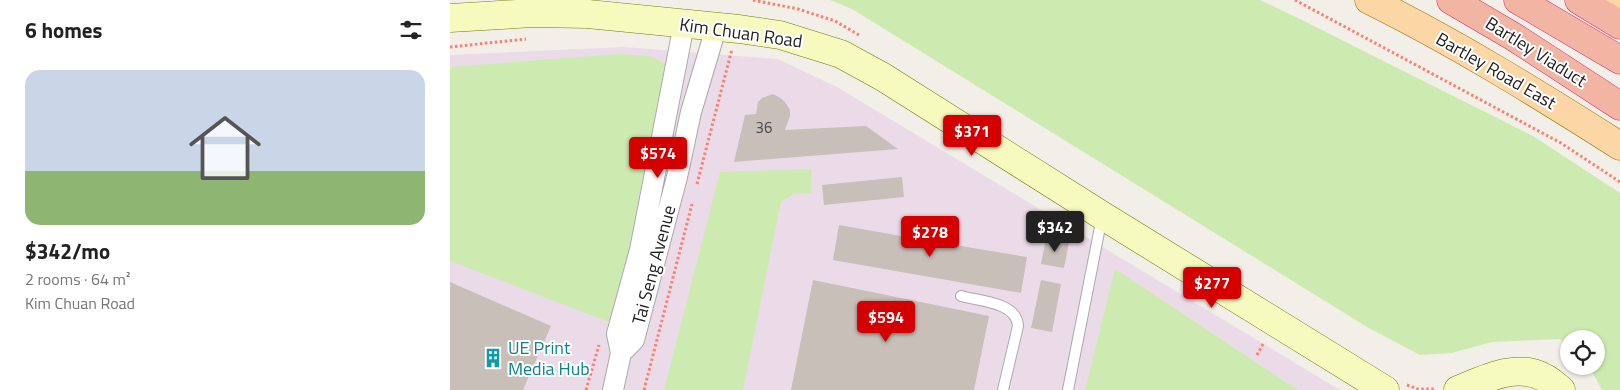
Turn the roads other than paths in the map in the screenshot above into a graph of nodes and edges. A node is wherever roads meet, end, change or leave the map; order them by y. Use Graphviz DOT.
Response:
graph roads {
  1 [pos="1369,0"];
  2 [pos="1451,0"];
  3 [pos="1518,0"];
  4 [pos="1580,0"];
  5 [pos="1614,0"];
  6 [pos="1620,4"];
  7 [pos="450,18"];
  8 [pos="684,24"];
  9 [pos="1620,25"];
  10 [pos="714,36"];
  11 [pos="1620,60"];
  12 [pos="1620,106"];
  13 [pos="1620,146"];
  14 [pos="1103,216"];
  15 [pos="961,296"];
  16 [pos="621,353"];
  17 [pos="1391,385"];
  18 [pos="1460,388"];
  19 [pos="613,390"];
  20 [pos="1004,390"];
  21 [pos="1068,390"];
  22 [pos="1561,390"];
  1 -- 13 [label="main road, Bartley Road East"];
  2 -- 12 [label="highway, Bartley Viaduct"];
  3 -- 11 [label="highway, Bartley Viaduct"];
  4 -- 9 [label="highway"];
  5 -- 6 [label="main road"];
  7 -- 8 [label="main road, Kim Chuan Road"];
  8 -- 10 [label="main road, Kim Chuan Road"];
  8 -- 16 [label="street, Tai Seng Avenue"];
  10 -- 14 [label="main road, Kim Chuan Road"];
  10 -- 16 [label="street, Tai Seng Avenue"];
  14 -- 17 [label="main road, Kim Chuan Road"];
  14 -- 21 [label="lane"];
  15 -- 20 [label="lane"];
  16 -- 19 [label="street, Tai Seng Avenue"];
  18 -- 22 [label="main road"];
}
